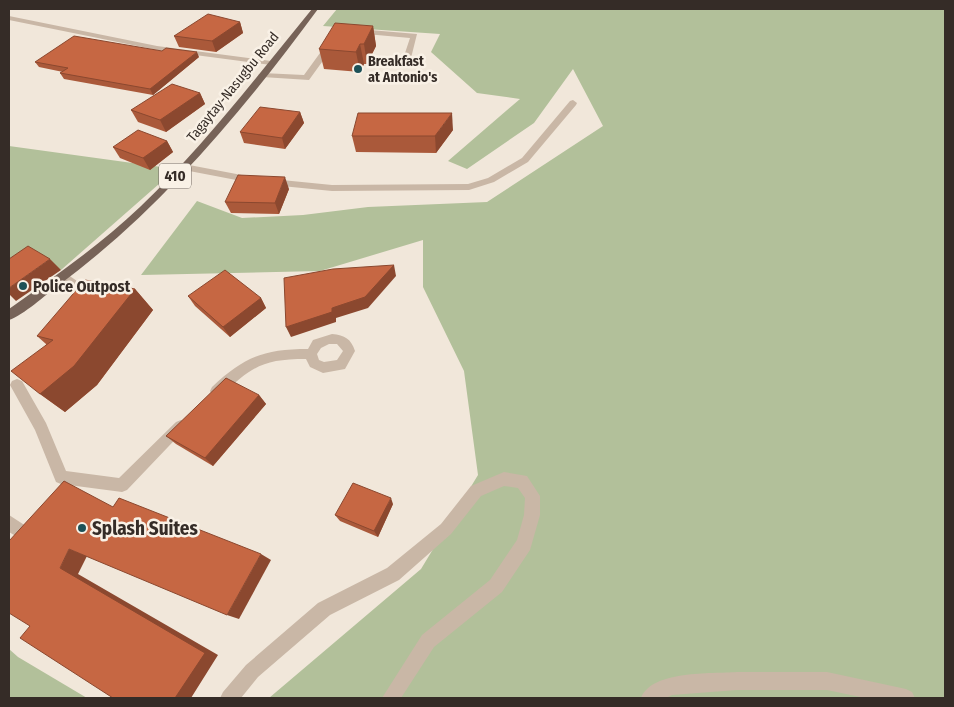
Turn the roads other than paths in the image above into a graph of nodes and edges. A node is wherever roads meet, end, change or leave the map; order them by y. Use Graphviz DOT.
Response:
graph roads {
  1 [pos="315,9"];
  2 [pos="9,18"];
  3 [pos="351,30"];
  4 [pos="336,36"];
  5 [pos="406,62"];
  6 [pos="271,63"];
  7 [pos="262,74"];
  8 [pos="573,103"];
  9 [pos="184,167"];
  10 [pos="64,276"];
  11 [pos="67,314"];
  12 [pos="9,315"];
  13 [pos="312,354"];
  14 [pos="27,372"];
  15 [pos="13,389"];
  16 [pos="209,398"];
  17 [pos="189,418"];
  18 [pos="9,523"];
  19 [pos="24,533"];
  20 [pos="229,698"];
  21 [pos="391,698"];
  22 [pos="650,698"];
  23 [pos="906,698"];
  1 -- 6 [label="main road, Tagaytay-Nasugbu Road / 410"];
  2 -- 6 [label="street"];
  3 -- 5 [label="street"];
  4 -- 7 [label="street"];
  6 -- 7 [label="main road, Tagaytay-Nasugbu Road / 410"];
  7 -- 9 [label="main road, Tagaytay-Nasugbu Road / 410"];
  8 -- 9 [label="street"];
  9 -- 10 [label="main road, Tagaytay-Nasugbu Road / 410"];
  10 -- 11 [label="street"];
  10 -- 12 [label="main road, Tagaytay-Nasugbu Road / 410"];
  13 -- 16 [label="street"];
  14 -- 15 [label="street"];
  15 -- 17 [label="street"];
  18 -- 19 [label="street"];
  20 -- 21 [label="street"];
  22 -- 23 [label="street"];
}
